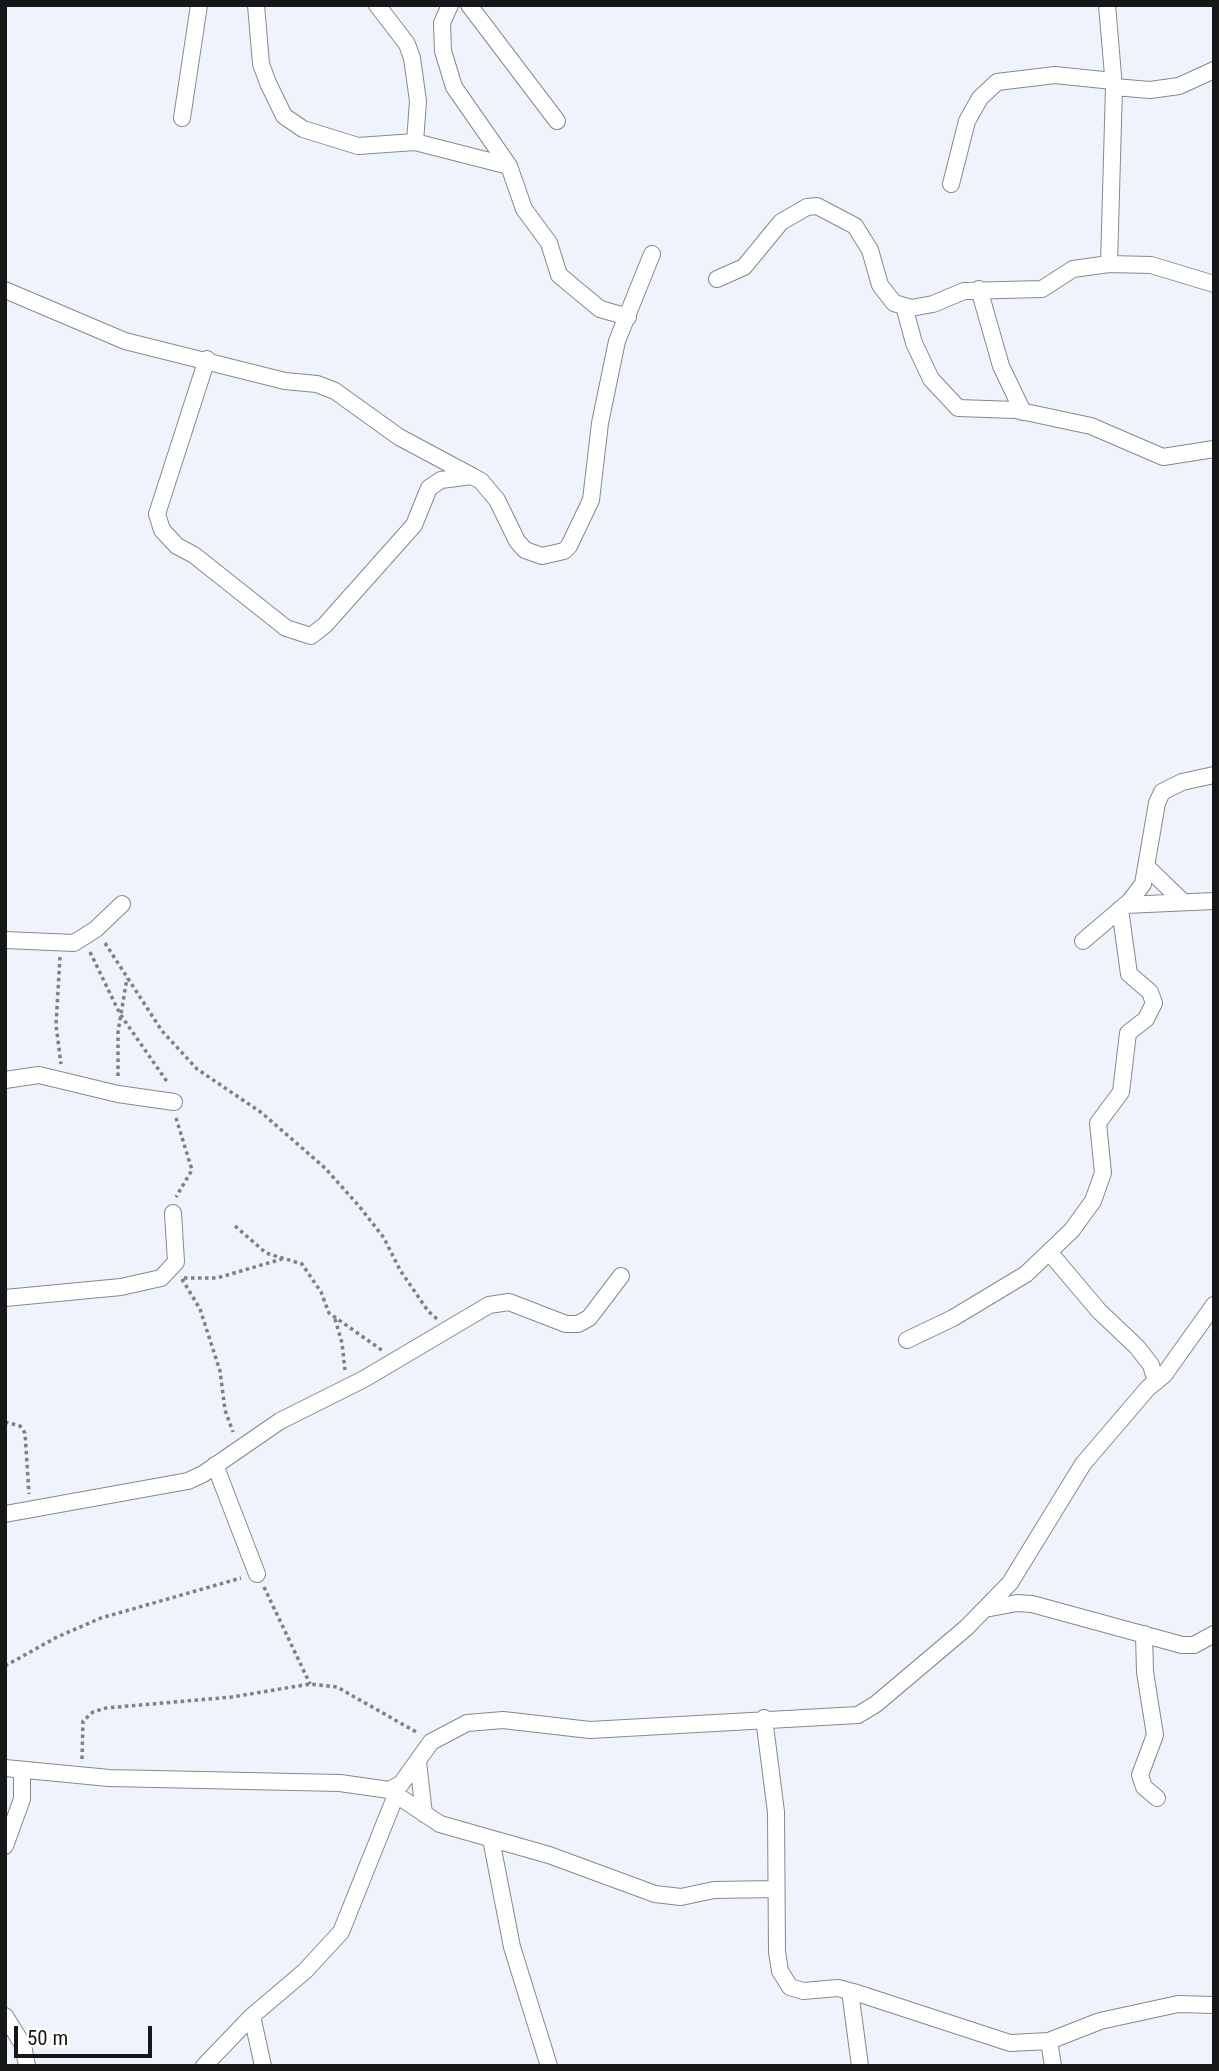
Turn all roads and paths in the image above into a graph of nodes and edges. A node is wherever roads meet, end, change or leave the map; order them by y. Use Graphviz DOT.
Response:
graph roads {
  1 [pos="199,5"];
  2 [pos="256,5"];
  3 [pos="377,5"];
  4 [pos="450,5"];
  5 [pos="469,5"];
  6 [pos="1107,5"];
  7 [pos="1214,71"];
  8 [pos="1113,84"];
  9 [pos="182,118"];
  10 [pos="556,121"];
  11 [pos="415,142"];
  12 [pos="509,166"];
  13 [pos="951,184"];
  14 [pos="652,254"];
  15 [pos="1109,264"];
  16 [pos="717,279"];
  17 [pos="1214,284"];
  18 [pos="979,289"];
  19 [pos="5,290"];
  20 [pos="904,306"];
  21 [pos="628,317"];
  22 [pos="208,359"];
  23 [pos="1023,412"];
  24 [pos="1214,449"];
  25 [pos="471,476"];
  26 [pos="1214,775"];
  27 [pos="1148,868"];
  28 [pos="1181,900"];
  29 [pos="1214,901"];
  30 [pos="122,904"];
  31 [pos="1123,907"];
  32 [pos="90,934"];
  33 [pos="5,940"];
  34 [pos="1083,941"];
  35 [pos="61,944"];
  36 [pos="127,978"];
  37 [pos="120,1014"];
  38 [pos="61,1079"];
  39 [pos="5,1080"];
  40 [pos="118,1094"];
  41 [pos="174,1102"];
  42 [pos="173,1213"];
  43 [pos="235,1226"];
  44 [pos="1050,1253"];
  45 [pos="288,1258"];
  46 [pos="621,1276"];
  47 [pos="5,1298"];
  48 [pos="1214,1305"];
  49 [pos="335,1318"];
  50 [pos="449,1329"];
  51 [pos="907,1340"];
  52 [pos="396,1360"];
  53 [pos="1156,1382"];
  54 [pos="343,1389"];
  55 [pos="5,1422"];
  56 [pos="241,1447"];
  57 [pos="215,1465"];
  58 [pos="30,1510"];
  59 [pos="5,1514"];
  60 [pos="257,1574"];
  61 [pos="985,1609"];
  62 [pos="1144,1634"];
  63 [pos="1214,1634"];
  64 [pos="5,1666"];
  65 [pos="310,1684"];
  66 [pos="764,1718"];
  67 [pos="431,1742"];
  68 [pos="418,1762"];
  69 [pos="5,1768"];
  70 [pos="22,1770"];
  71 [pos="83,1776"];
  72 [pos="393,1792"];
  73 [pos="1157,1798"];
  74 [pos="424,1814"];
  75 [pos="491,1839"];
  76 [pos="5,1846"];
  77 [pos="774,1889"];
  78 [pos="850,1992"];
  79 [pos="1214,2005"];
  80 [pos="5,2016"];
  81 [pos="251,2016"];
  82 [pos="1049,2041"];
  83 [pos="27,2066"];
  84 [pos="204,2066"];
  85 [pos="263,2066"];
  86 [pos="549,2066"];
  87 [pos="860,2066"];
  88 [pos="1054,2066"];
  1 -- 9 [label="street"];
  2 -- 11 [label="street"];
  3 -- 11 [label="street"];
  4 -- 12 [label="street"];
  5 -- 10 [label="street"];
  6 -- 8 [label="street"];
  7 -- 8 [label="street"];
  8 -- 13 [label="street"];
  8 -- 15 [label="street"];
  11 -- 12 [label="street"];
  12 -- 21 [label="street"];
  14 -- 21 [label="street"];
  15 -- 17 [label="street"];
  15 -- 18 [label="street"];
  16 -- 20 [label="street"];
  18 -- 20 [label="street"];
  18 -- 23 [label="street"];
  19 -- 22 [label="street"];
  20 -- 23 [label="street"];
  21 -- 25 [label="street"];
  22 -- 25 [label="street"];
  22 -- 25 [label="street"];
  23 -- 24 [label="street"];
  26 -- 27 [label="street"];
  27 -- 28 [label="street"];
  27 -- 31 [label="street"];
  28 -- 29 [label="street"];
  28 -- 31 [label="street"];
  30 -- 32 [label="street"];
  31 -- 34 [label="street"];
  31 -- 44 [label="street"];
  32 -- 35 [label="street"];
  32 -- 36 [label="path"];
  32 -- 37 [label="path"];
  33 -- 35 [label="street"];
  35 -- 38 [label="path"];
  36 -- 37 [label="path"];
  36 -- 50 [label="path"];
  37 -- 40 [label="path"];
  37 -- 41 [label="path"];
  38 -- 39 [label="street"];
  38 -- 40 [label="street"];
  40 -- 41 [label="street"];
  41 -- 42 [label="path"];
  42 -- 47 [label="street"];
  43 -- 45 [label="path"];
  44 -- 51 [label="street"];
  44 -- 53 [label="street"];
  45 -- 49 [label="path"];
  45 -- 56 [label="path"];
  46 -- 50 [label="street"];
  48 -- 53 [label="street"];
  49 -- 52 [label="path"];
  49 -- 54 [label="path"];
  50 -- 52 [label="street"];
  52 -- 54 [label="street"];
  53 -- 61 [label="street"];
  54 -- 56 [label="street"];
  55 -- 58 [label="path"];
  56 -- 57 [label="street"];
  57 -- 58 [label="street"];
  57 -- 60 [label="street"];
  58 -- 59 [label="street"];
  60 -- 64 [label="path"];
  60 -- 65 [label="path"];
  61 -- 62 [label="street"];
  61 -- 66 [label="street"];
  62 -- 63 [label="street"];
  62 -- 73 [label="street"];
  65 -- 67 [label="path"];
  65 -- 71 [label="path"];
  66 -- 67 [label="street"];
  66 -- 77 [label="street"];
  67 -- 68 [label="street"];
  68 -- 72 [label="street"];
  68 -- 74 [label="street"];
  69 -- 70 [label="street"];
  70 -- 71 [label="street"];
  70 -- 76 [label="street"];
  71 -- 72 [label="street"];
  72 -- 74 [label="street"];
  72 -- 81 [label="street"];
  74 -- 75 [label="street"];
  75 -- 77 [label="street"];
  75 -- 86 [label="street"];
  77 -- 78 [label="street"];
  78 -- 82 [label="street"];
  78 -- 87 [label="street"];
  79 -- 82 [label="street"];
  80 -- 83 [label="street"];
  81 -- 84 [label="street"];
  81 -- 85 [label="street"];
  82 -- 88 [label="street"];
}
